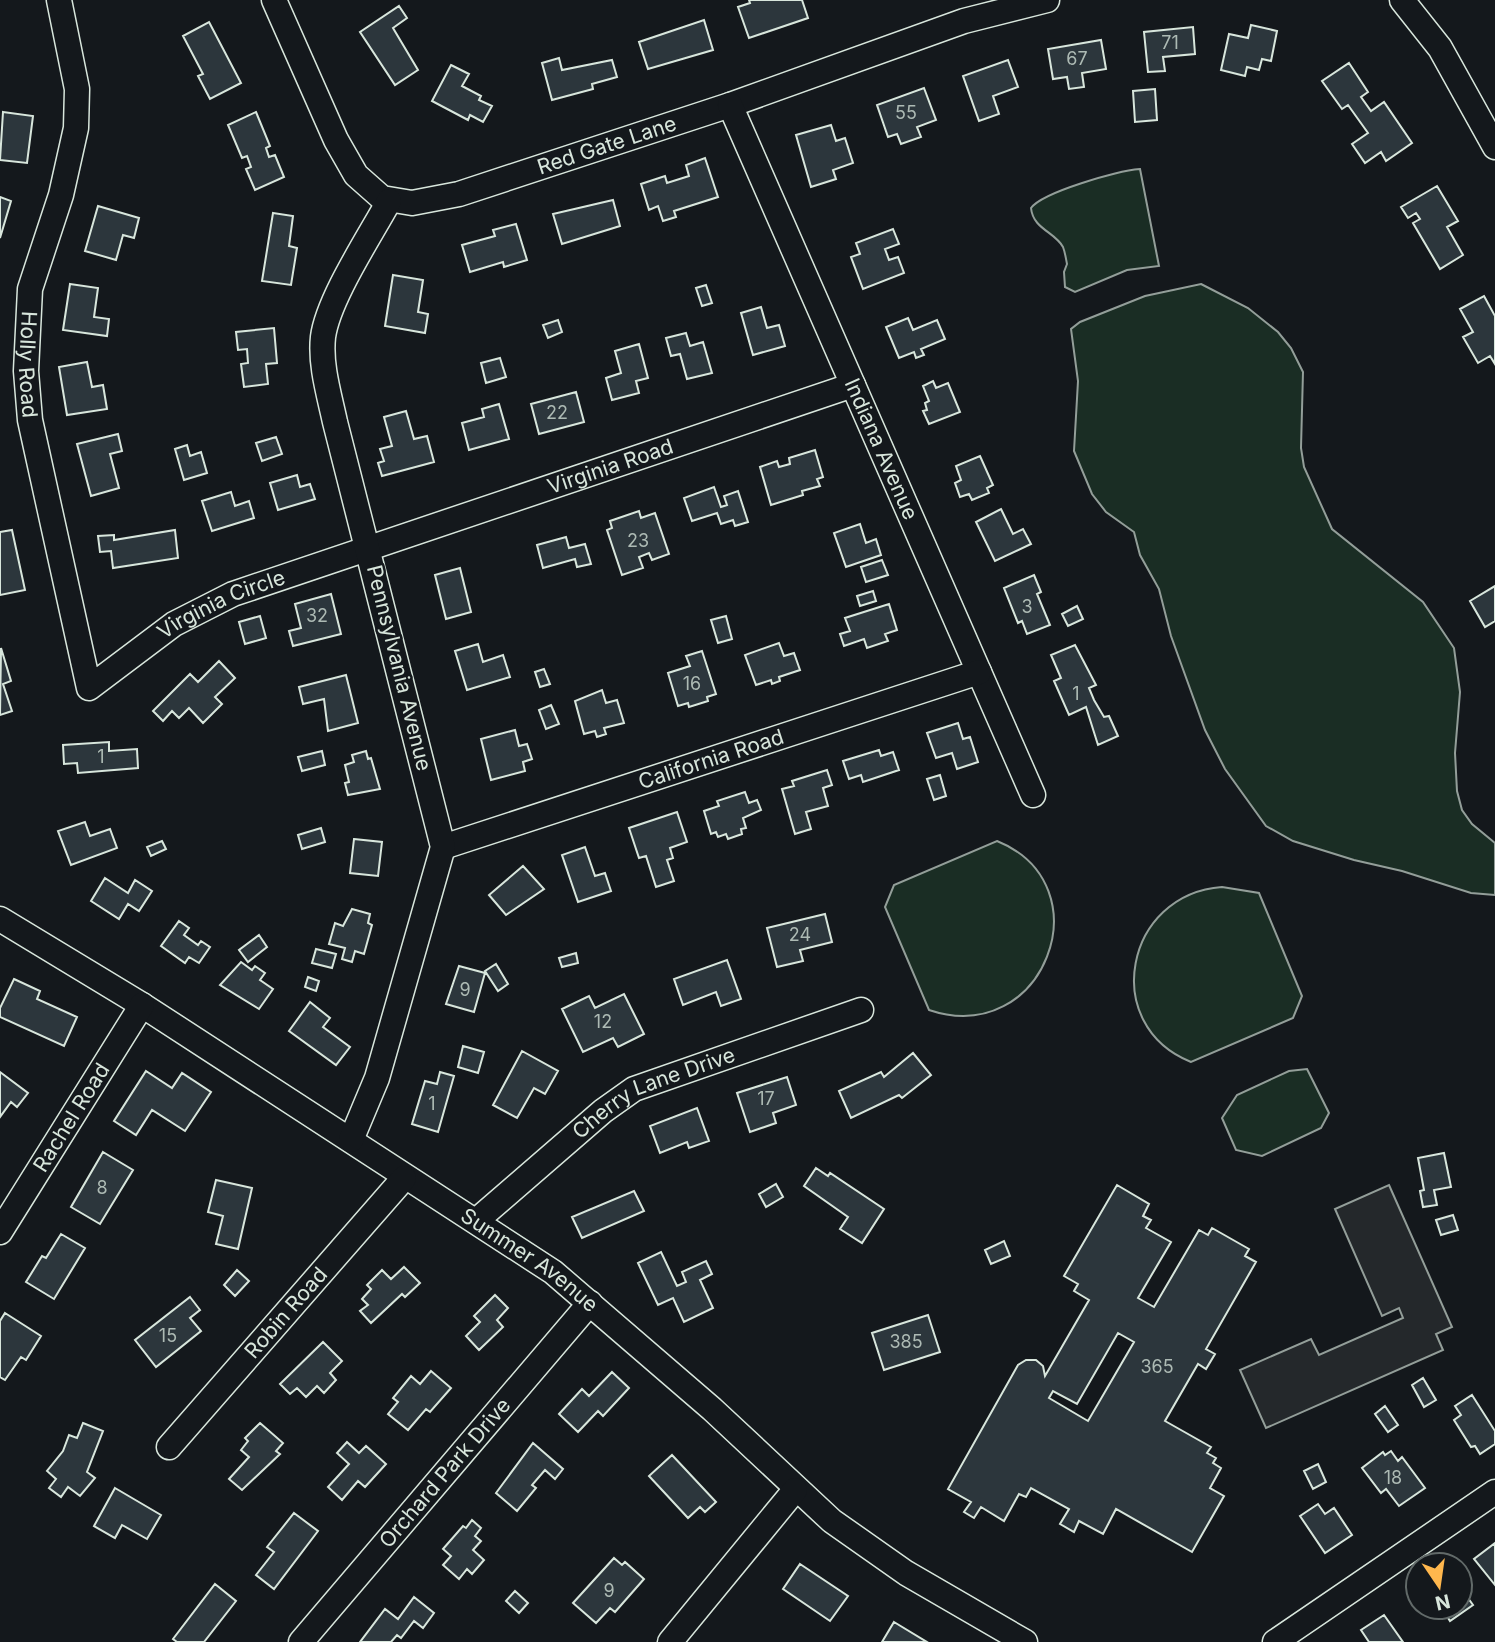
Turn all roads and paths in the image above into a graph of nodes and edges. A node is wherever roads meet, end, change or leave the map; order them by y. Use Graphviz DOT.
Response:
graph roads {
  1 [pos="59,0"];
  2 [pos="274,0"];
  3 [pos="1047,0"];
  4 [pos="1402,0"];
  5 [pos="730,105"];
  6 [pos="1495,147"];
  7 [pos="388,201"];
  8 [pos="853,385"];
  9 [pos="368,550"];
  10 [pos="979,672"];
  11 [pos="89,688"];
  12 [pos="1033,795"];
  13 [pos="443,847"];
  14 [pos="0,919"];
  15 [pos="142,1004"];
  16 [pos="860,1010"];
  17 [pos="351,1140"];
  18 [pos="404,1178"];
  19 [pos="476,1221"];
  20 [pos="0,1232"];
  21 [pos="590,1303"];
  22 [pos="169,1447"];
  23 [pos="795,1490"];
  24 [pos="1495,1492"];
  25 [pos="301,1642"];
  26 [pos="670,1642"];
  27 [pos="1025,1642"];
  28 [pos="1275,1642"];
  1 -- 11 [label="street, Holly Road"];
  2 -- 7 [label="street"];
  3 -- 5 [label="street, Red Gate Lane"];
  4 -- 6 [label="street"];
  5 -- 7 [label="street, Red Gate Lane"];
  5 -- 8 [label="street, Indiana Avenue"];
  7 -- 9 [label="street, Pennsylvania Avenue"];
  8 -- 9 [label="street, Virginia Road"];
  8 -- 10 [label="street, Indiana Avenue"];
  9 -- 11 [label="street, Virginia Circle"];
  9 -- 13 [label="street, Pennsylvania Avenue"];
  10 -- 12 [label="street, Indiana Avenue"];
  10 -- 13 [label="street, California Road"];
  13 -- 17 [label="street"];
  14 -- 15 [label="street, Summer Avenue"];
  15 -- 17 [label="street, Summer Avenue"];
  15 -- 20 [label="street, Rachel Road"];
  16 -- 19 [label="street, Cherry Lane Drive"];
  17 -- 18 [label="street, Summer Avenue"];
  18 -- 19 [label="street, Summer Avenue"];
  18 -- 22 [label="street, Robin Road"];
  19 -- 21 [label="street, Summer Avenue"];
  21 -- 23 [label="street, Summer Avenue"];
  21 -- 25 [label="street, Orchard Park Drive"];
  23 -- 26 [label="street"];
  23 -- 27 [label="street, Summer Avenue"];
  24 -- 28 [label="street"];
}
